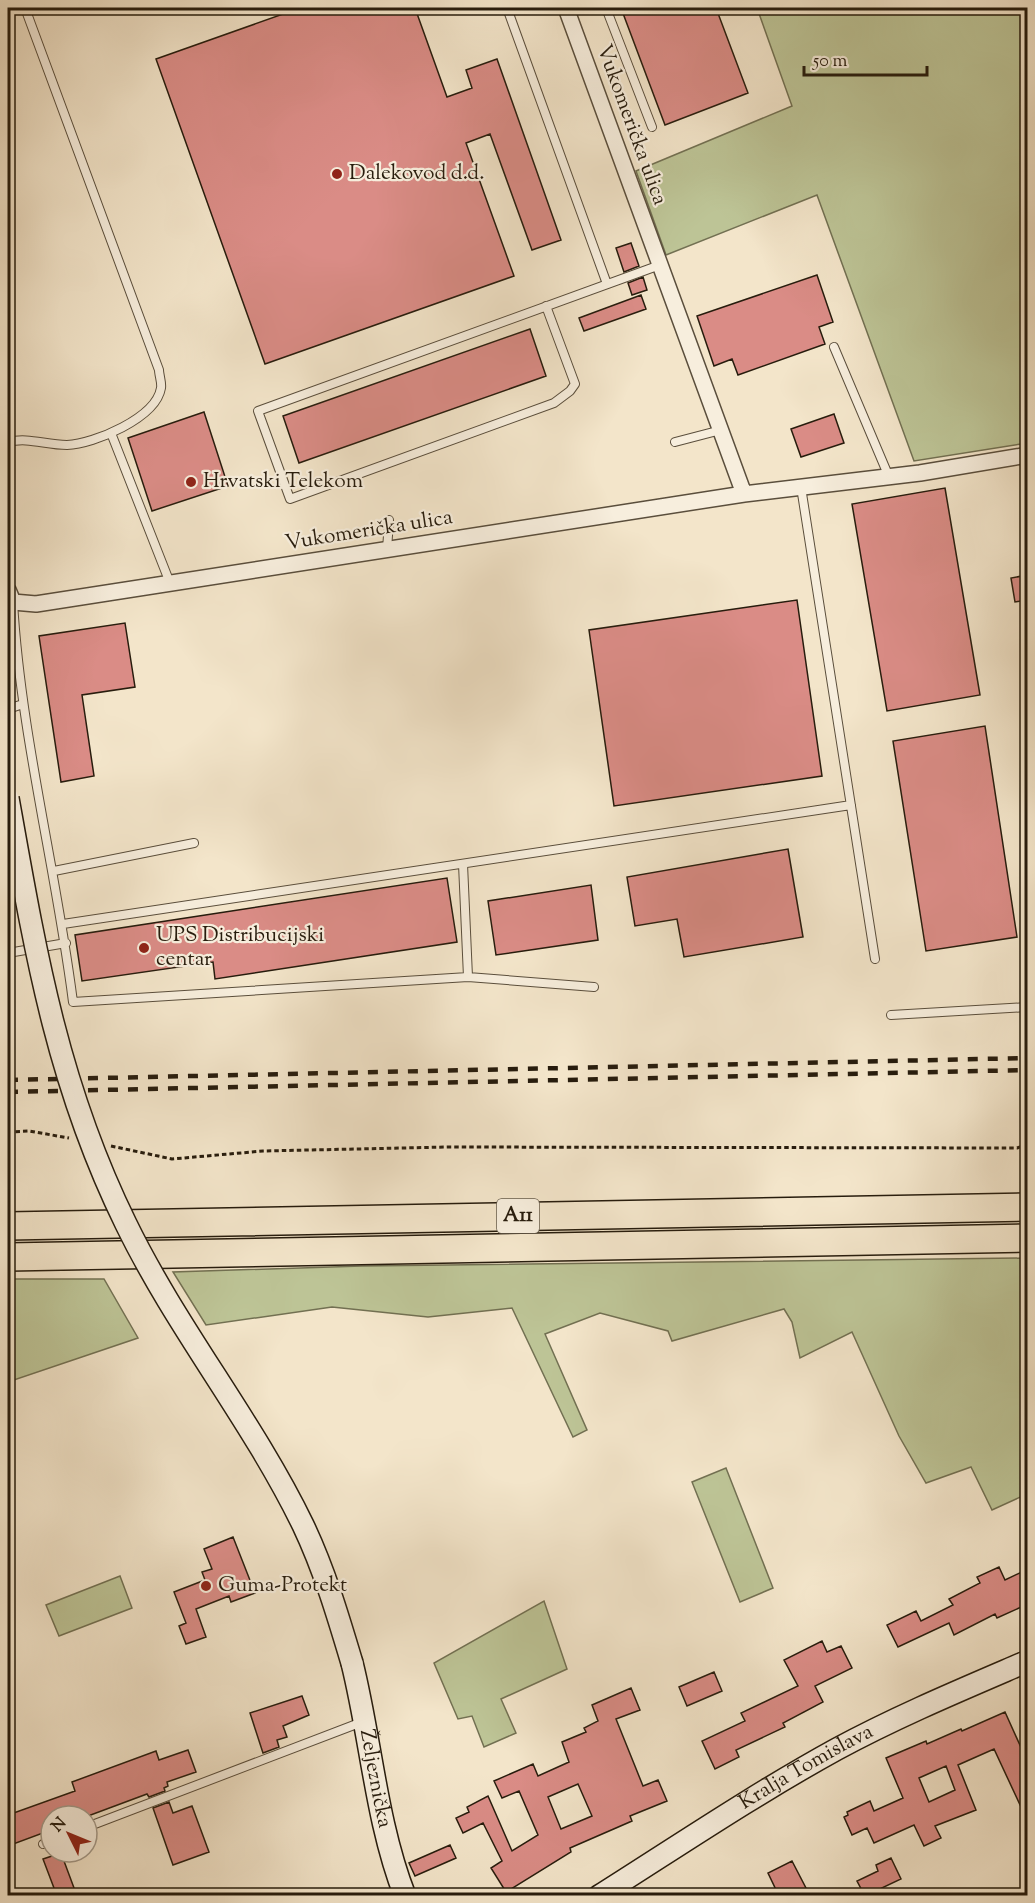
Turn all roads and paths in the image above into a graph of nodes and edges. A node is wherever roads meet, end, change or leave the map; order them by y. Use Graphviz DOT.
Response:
graph roads {
  1 [pos="25,8"];
  2 [pos="507,8"];
  3 [pos="566,8"];
  4 [pos="606,8"];
  5 [pos="652,127"];
  6 [pos="660,265"];
  7 [pos="607,284"];
  8 [pos="546,306"];
  9 [pos="834,347"];
  10 [pos="721,430"];
  11 [pos="111,433"];
  12 [pos="8,442"];
  13 [pos="675,442"];
  14 [pos="1028,455"];
  15 [pos="890,477"];
  16 [pos="801,487"];
  17 [pos="744,494"];
  18 [pos="389,520"];
  19 [pos="387,550"];
  20 [pos="171,584"];
  21 [pos="10,596"];
  22 [pos="23,704"];
  23 [pos="8,709"];
  24 [pos="8,798"];
  25 [pos="851,805"];
  26 [pos="194,843"];
  27 [pos="463,864"];
  28 [pos="54,871"];
  29 [pos="63,924"];
  30 [pos="66,943"];
  31 [pos="8,953"];
  32 [pos="875,959"];
  33 [pos="468,977"];
  34 [pos="594,987"];
  35 [pos="1028,1007"];
  36 [pos="891,1015"];
  37 [pos="8,1132"];
  38 [pos="71,1139"];
  39 [pos="103,1144"];
  40 [pos="1028,1144"];
  41 [pos="1028,1207"];
  42 [pos="8,1226"];
  43 [pos="1028,1238"];
  44 [pos="8,1257"];
  45 [pos="1028,1661"];
  46 [pos="366,1720"];
  47 [pos="99,1822"];
  48 [pos="405,1896"];
  49 [pos="599,1896"];
  1 -- 11 [label="lane"];
  2 -- 7 [label="lane"];
  3 -- 6 [label="street, Vukomerička ulica"];
  4 -- 5 [label="lane"];
  6 -- 7 [label="lane"];
  6 -- 10 [label="street, Vukomerička ulica"];
  7 -- 8 [label="lane"];
  8 -- 8 [label="lane"];
  9 -- 15 [label="lane"];
  10 -- 13 [label="lane"];
  10 -- 17 [label="street, Vukomerička ulica"];
  11 -- 12 [label="lane"];
  11 -- 20 [label="lane"];
  14 -- 15 [label="street, Vukomerička ulica"];
  15 -- 16 [label="street, Vukomerička ulica"];
  16 -- 17 [label="street, Vukomerička ulica"];
  16 -- 25 [label="lane"];
  17 -- 19 [label="street, Vukomerička ulica"];
  18 -- 19 [label="lane"];
  19 -- 20 [label="street, Vukomerička ulica"];
  20 -- 21 [label="street, Vukomerička ulica"];
  21 -- 22 [label="lane"];
  22 -- 23 [label="lane"];
  22 -- 28 [label="lane"];
  24 -- 46 [label="main road, Željeznička, bridge"];
  25 -- 27 [label="lane"];
  25 -- 32 [label="lane"];
  26 -- 28 [label="lane"];
  27 -- 29 [label="lane"];
  27 -- 33 [label="lane"];
  28 -- 29 [label="lane"];
  29 -- 30 [label="lane"];
  30 -- 31 [label="lane"];
  30 -- 33 [label="lane"];
  33 -- 34 [label="lane"];
  35 -- 36 [label="lane"];
  37 -- 38 [label="path"];
  39 -- 40 [label="path"];
  41 -- 42 [label="highway, A11"];
  43 -- 44 [label="highway, A11"];
  45 -- 49 [label="main road, Kralja Tomislava"];
  46 -- 47 [label="lane"];
  46 -- 48 [label="main road, Željeznička"];
}
